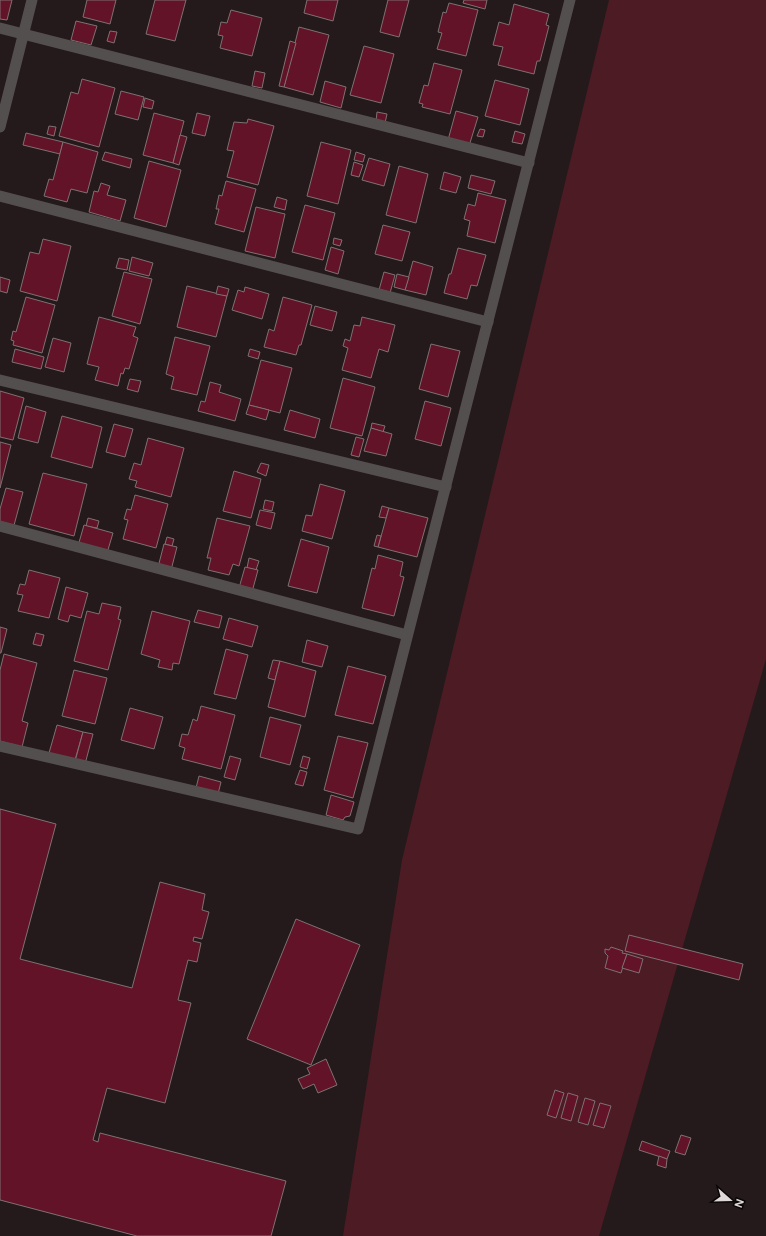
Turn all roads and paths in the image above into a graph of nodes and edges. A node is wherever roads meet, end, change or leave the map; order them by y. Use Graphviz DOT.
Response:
graph roads {
  1 [pos="32,0"];
  2 [pos="570,0"];
  3 [pos="0,28"];
  4 [pos="24,34"];
  5 [pos="0,127"];
  6 [pos="528,163"];
  7 [pos="0,196"];
  8 [pos="488,322"];
  9 [pos="0,380"];
  10 [pos="446,487"];
  11 [pos="0,526"];
  12 [pos="408,635"];
  13 [pos="0,746"];
  1 -- 4 [label="street"];
  2 -- 6 [label="street"];
  3 -- 4 [label="street"];
  4 -- 5 [label="street"];
  4 -- 6 [label="street"];
  6 -- 8 [label="street"];
  7 -- 8 [label="street"];
  8 -- 10 [label="street"];
  9 -- 10 [label="street"];
  10 -- 12 [label="street"];
  11 -- 12 [label="street"];
  12 -- 13 [label="street"];
}
